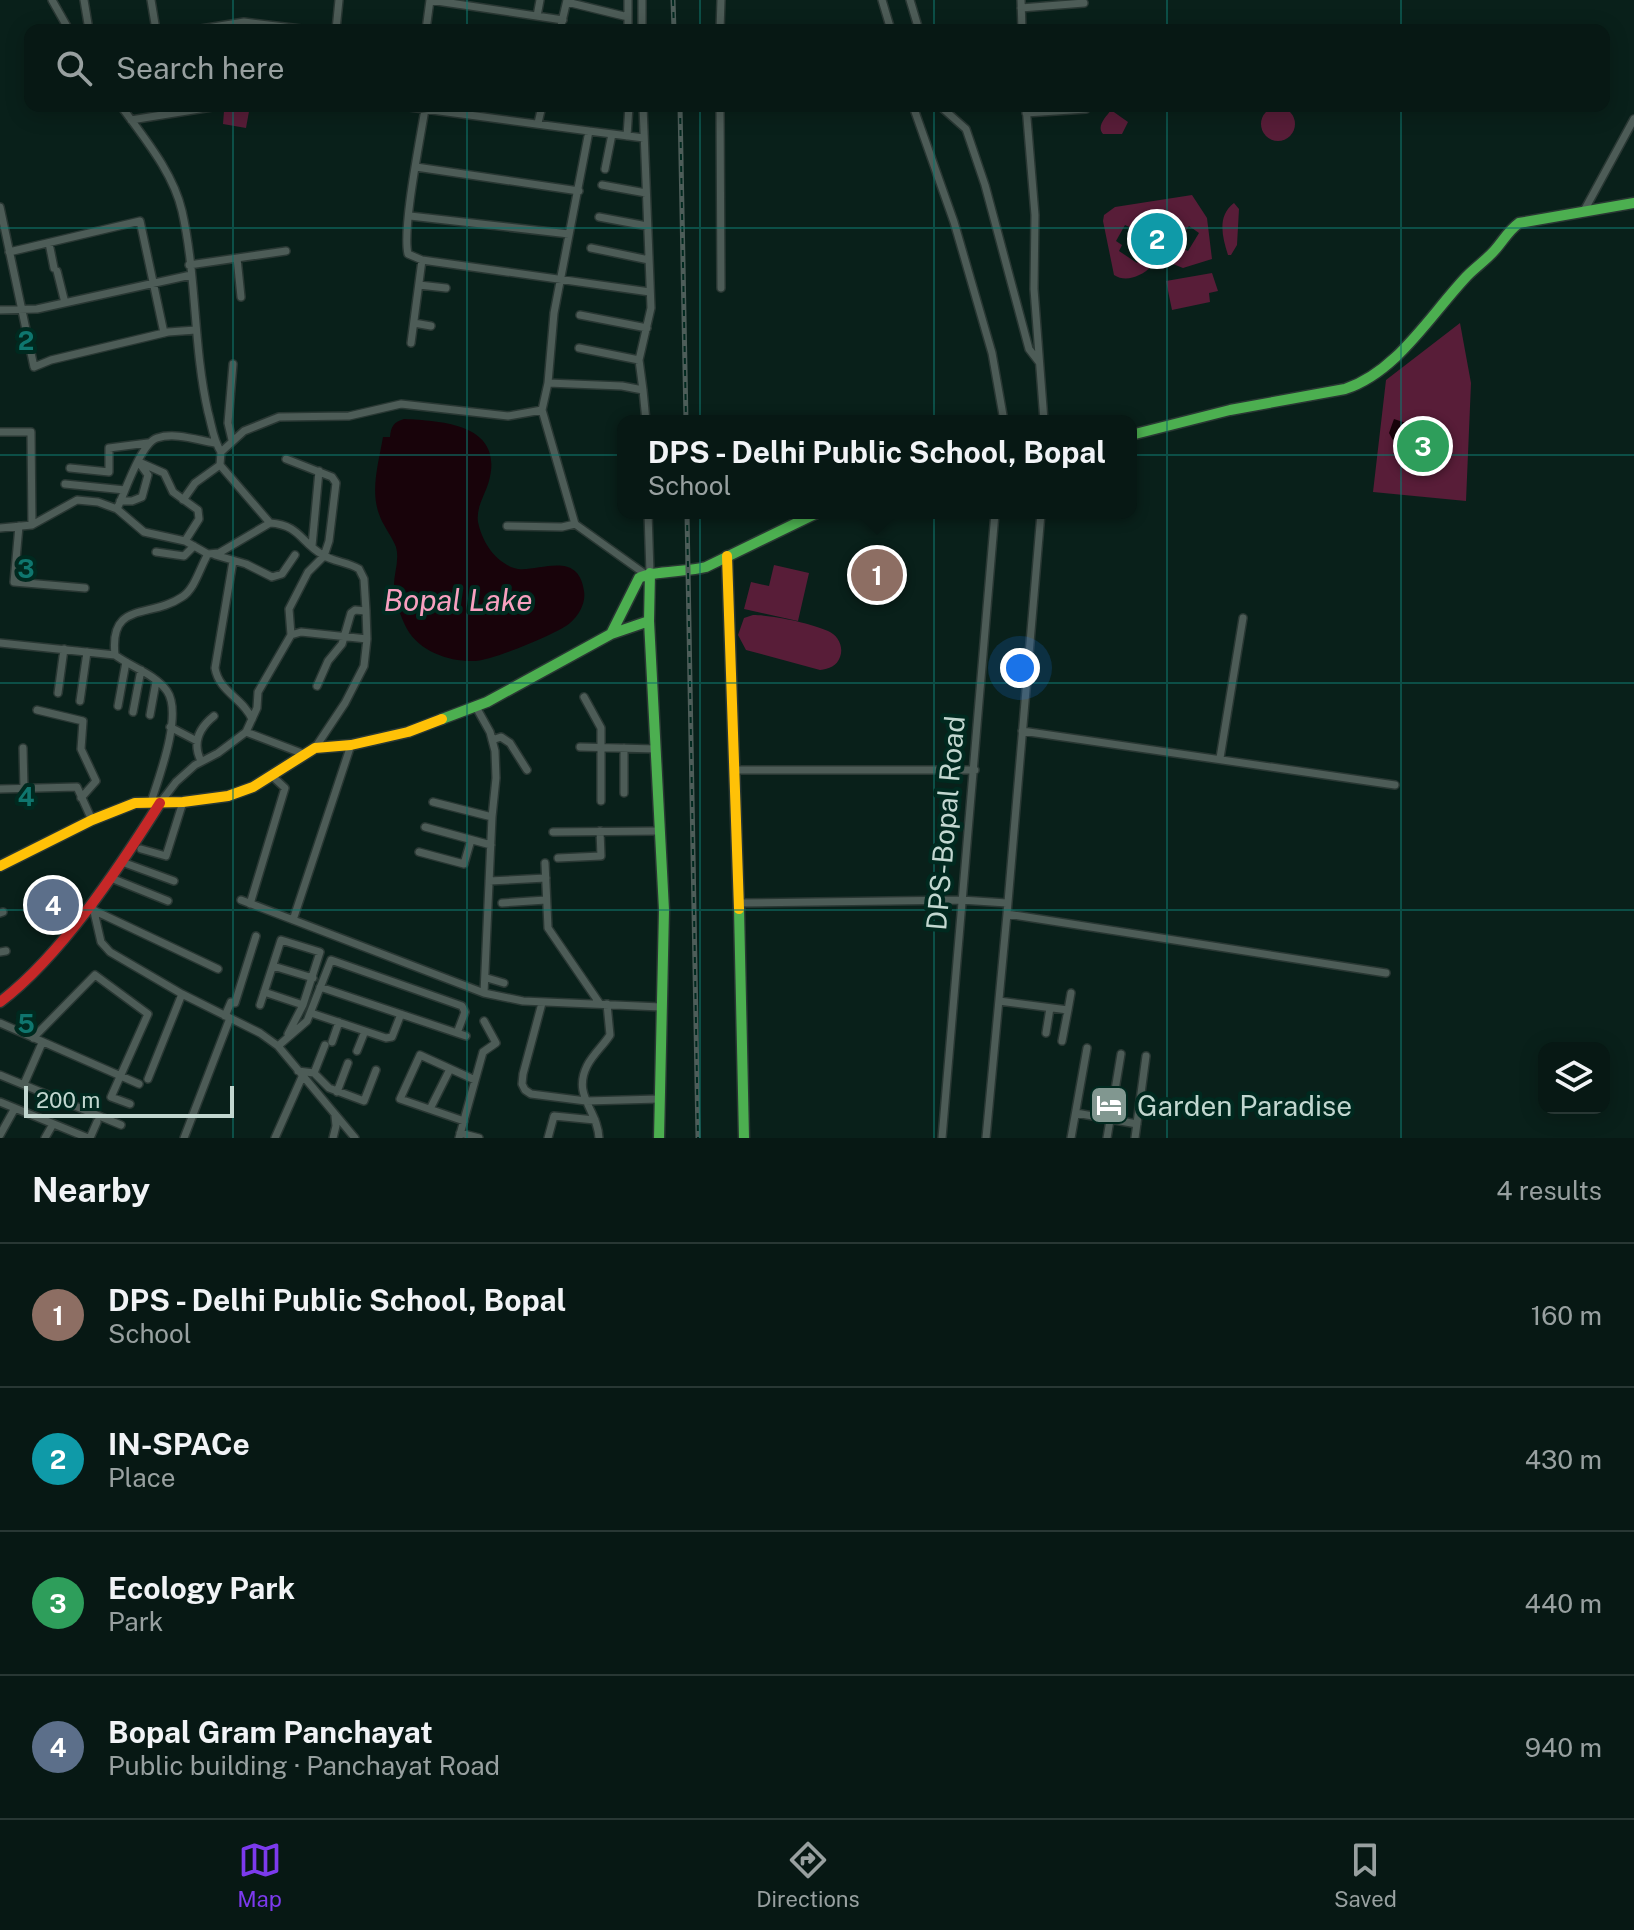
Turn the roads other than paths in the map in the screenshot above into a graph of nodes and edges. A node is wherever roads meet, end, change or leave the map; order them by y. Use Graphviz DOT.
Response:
graph roads {
  1 [pos="52,0"];
  2 [pos="84,0"];
  3 [pos="151,0"];
  4 [pos="339,0"];
  5 [pos="540,0"];
  6 [pos="628,0"];
  7 [pos="642,0"];
  8 [pos="721,0"];
  9 [pos="882,0"];
  10 [pos="910,0"];
  11 [pos="567,1"];
  12 [pos="1084,3"];
  13 [pos="595,4"];
  14 [pos="1021,4"];
  15 [pos="537,16"];
  16 [pos="628,17"];
  17 [pos="563,20"];
  18 [pos="66,24"];
  19 [pos="88,24"];
  20 [pos="155,24"];
  21 [pos="232,24"];
  22 [pos="260,24"];
  23 [pos="337,24"];
  24 [pos="427,24"];
  25 [pos="562,24"];
  26 [pos="628,24"];
  27 [pos="642,24"];
  28 [pos="720,24"];
  29 [pos="889,24"];
  30 [pos="917,24"];
  31 [pos="1022,24"];
  32 [pos="125,112"];
  33 [pos="159,112"];
  34 [pos="420,112"];
  35 [pos="451,112"];
  36 [pos="541,112"];
  37 [pos="629,112"];
  38 [pos="643,112"];
  39 [pos="720,112"];
  40 [pos="915,112"];
  41 [pos="947,112"];
  42 [pos="1026,112"];
  43 [pos="1634,119"];
  44 [pos="131,120"];
  45 [pos="538,123"];
  46 [pos="589,131"];
  47 [pos="612,134"];
  48 [pos="627,136"];
  49 [pos="644,138"];
  50 [pos="416,167"];
  51 [pos="605,169"];
  52 [pos="602,185"];
  53 [pos="579,191"];
  54 [pos="646,193"];
  55 [pos="1634,203"];
  56 [pos="0,207"];
  57 [pos="1585,209"];
  58 [pos="410,216"];
  59 [pos="599,217"];
  60 [pos="647,226"];
  61 [pos="569,234"];
  62 [pos="49,243"];
  63 [pos="591,248"];
  64 [pos="286,251"];
  65 [pos="9,252"];
  66 [pos="237,258"];
  67 [pos="422,260"];
  68 [pos="649,260"];
  69 [pos="189,265"];
  70 [pos="191,275"];
  71 [pos="560,278"];
  72 [pos="153,283"];
  73 [pos="419,285"];
  74 [pos="446,288"];
  75 [pos="721,288"];
  76 [pos="650,292"];
  77 [pos="241,297"];
  78 [pos="65,303"];
  79 [pos="0,310"];
  80 [pos="21,310"];
  81 [pos="580,315"];
  82 [pos="414,323"];
  83 [pos="431,326"];
  84 [pos="647,328"];
  85 [pos="196,330"];
  86 [pos="164,333"];
  87 [pos="411,343"];
  88 [pos="579,348"];
  89 [pos="639,360"];
  90 [pos="1039,362"];
  91 [pos="233,364"];
  92 [pos="548,383"];
  93 [pos="643,390"];
  94 [pos="542,410"];
  95 [pos="645,415"];
  96 [pos="1003,415"];
  97 [pos="1043,415"];
  98 [pos="0,432"];
  99 [pos="1137,433"];
  100 [pos="232,440"];
  101 [pos="148,443"];
  102 [pos="215,443"];
  103 [pos="221,452"];
  104 [pos="286,459"];
  105 [pos="139,462"];
  106 [pos="220,465"];
  107 [pos="70,468"];
  108 [pos="319,471"];
  109 [pos="65,484"];
  110 [pos="125,490"];
  111 [pos="183,500"];
  112 [pos="119,505"];
  113 [pos="648,519"];
  114 [pos="804,519"];
  115 [pos="995,519"];
  116 [pos="1040,519"];
  117 [pos="270,523"];
  118 [pos="575,524"];
  119 [pos="32,525"];
  120 [pos="19,526"];
  121 [pos="507,526"];
  122 [pos="0,528"];
  123 [pos="185,541"];
  124 [pos="194,546"];
  125 [pos="312,546"];
  126 [pos="156,552"];
  127 [pos="210,554"];
  128 [pos="295,555"];
  129 [pos="324,556"];
  130 [pos="727,556"];
  131 [pos="233,561"];
  132 [pos="647,573"];
  133 [pos="85,588"];
  134 [pos="366,611"];
  135 [pos="1243,618"];
  136 [pos="649,621"];
  137 [pos="611,634"];
  138 [pos="291,635"];
  139 [pos="345,636"];
  140 [pos="367,639"];
  141 [pos="0,643"];
  142 [pos="64,649"];
  143 [pos="87,652"];
  144 [pos="115,655"];
  145 [pos="126,662"];
  146 [pos="141,670"];
  147 [pos="156,682"];
  148 [pos="317,686"];
  149 [pos="58,693"];
  150 [pos="584,697"];
  151 [pos="80,701"];
  152 [pos="118,706"];
  153 [pos="476,707"];
  154 [pos="37,710"];
  155 [pos="133,712"];
  156 [pos="150,715"];
  157 [pos="214,716"];
  158 [pos="252,719"];
  159 [pos="170,727"];
  160 [pos="1022,731"];
  161 [pos="246,732"];
  162 [pos="492,740"];
  163 [pos="197,741"];
  164 [pos="351,745"];
  165 [pos="580,747"];
  166 [pos="23,748"];
  167 [pos="315,748"];
  168 [pos="602,748"];
  169 [pos="624,748"];
  170 [pos="656,749"];
  171 [pos="304,754"];
  172 [pos="1220,758"];
  173 [pos="201,761"];
  174 [pos="527,770"];
  175 [pos="736,770"];
  176 [pos="975,770"];
  177 [pos="272,776"];
  178 [pos="1395,785"];
  179 [pos="0,789"];
  180 [pos="24,789"];
  181 [pos="624,793"];
  182 [pos="81,798"];
  183 [pos="601,801"];
  184 [pos="156,802"];
  185 [pos="183,802"];
  186 [pos="433,802"];
  187 [pos="492,817"];
  188 [pos="92,820"];
  189 [pos="425,827"];
  190 [pos="600,831"];
  191 [pos="660,831"];
  192 [pos="553,832"];
  193 [pos="471,840"];
  194 [pos="491,845"];
  195 [pos="141,849"];
  196 [pos="419,852"];
  197 [pos="558,858"];
  198 [pos="122,862"];
  199 [pos="545,863"];
  200 [pos="0,866"];
  201 [pos="111,878"];
  202 [pos="546,878"];
  203 [pos="174,881"];
  204 [pos="489,881"];
  205 [pos="241,900"];
  206 [pos="546,900"];
  207 [pos="961,900"];
  208 [pos="168,901"];
  209 [pos="502,903"];
  210 [pos="738,903"];
  211 [pos="1007,903"];
  212 [pos="250,904"];
  213 [pos="93,906"];
  214 [pos="1007,914"];
  215 [pos="293,920"];
  216 [pos="256,936"];
  217 [pos="273,966"];
  218 [pos="218,969"];
  219 [pos="1386,973"];
  220 [pos="313,978"];
  221 [pos="487,978"];
  222 [pos="504,983"];
  223 [pos="320,987"];
  224 [pos="264,992"];
  225 [pos="484,993"];
  226 [pos="1071,993"];
  227 [pos="182,994"];
  228 [pos="999,1001"];
  229 [pos="0,1002"];
  230 [pos="542,1003"];
  231 [pos="603,1004"];
  232 [pos="260,1005"];
  233 [pos="303,1005"];
  234 [pos="661,1007"];
  235 [pos="1050,1008"];
  236 [pos="1068,1010"];
  237 [pos="311,1013"];
  238 [pos="401,1014"];
  239 [pos="228,1017"];
  240 [pos="484,1021"];
  241 [pos="339,1022"];
  242 [pos="0,1023"];
  243 [pos="365,1031"];
  244 [pos="1046,1033"];
  245 [pos="287,1037"];
  246 [pos="33,1038"];
  247 [pos="1062,1041"];
  248 [pos="42,1043"];
  249 [pos="278,1046"];
  250 [pos="1087,1048"];
  251 [pos="357,1051"];
  252 [pos="1121,1054"];
  253 [pos="1146,1056"];
  254 [pos="348,1063"];
  255 [pos="450,1069"];
  256 [pos="376,1070"];
  257 [pos="314,1073"];
  258 [pos="300,1074"];
  259 [pos="0,1075"];
  260 [pos="120,1076"];
  261 [pos="148,1079"];
  262 [pos="475,1080"];
  263 [pos="24,1084"];
  264 [pos="139,1084"];
  265 [pos="337,1092"];
  266 [pos="659,1099"];
  267 [pos="586,1101"];
  268 [pos="0,1102"];
  269 [pos="130,1104"];
  270 [pos="15,1108"];
  271 [pos="430,1109"];
  272 [pos="1076,1113"];
  273 [pos="334,1114"];
  274 [pos="1110,1119"];
  275 [pos="595,1120"];
  276 [pos="464,1121"];
  277 [pos="97,1122"];
  278 [pos="53,1124"];
  279 [pos="1137,1124"];
  280 [pos="121,1125"];
  281 [pos="0,1135"];
  282 [pos="460,1136"];
  283 [pos="45,1138"];
  284 [pos="89,1138"];
  285 [pos="184,1138"];
  286 [pos="275,1138"];
  287 [pos="333,1138"];
  288 [pos="355,1138"];
  289 [pos="479,1138"];
  290 [pos="548,1138"];
  291 [pos="599,1138"];
  292 [pos="659,1138"];
  293 [pos="744,1138"];
  294 [pos="942,1138"];
  295 [pos="986,1138"];
  296 [pos="1071,1138"];
  297 [pos="1107,1138"];
  298 [pos="1135,1138"];
  1 -- 18 [label="street"];
  2 -- 19 [label="street"];
  3 -- 20 [label="street"];
  4 -- 23 [label="street"];
  5 -- 15 [label="street"];
  6 -- 16 [label="street"];
  7 -- 27 [label="street"];
  8 -- 28 [label="street"];
  9 -- 29 [label="street"];
  10 -- 30 [label="street"];
  11 -- 13 [label="street"];
  11 -- 17 [label="street"];
  12 -- 14 [label="street"];
  13 -- 16 [label="street"];
  14 -- 31 [label="street"];
  15 -- 17 [label="street"];
  15 -- 24 [label="street"];
  16 -- 26 [label="street"];
  17 -- 25 [label="street"];
  21 -- 22 [label="street"];
  32 -- 44 [label="street"];
  33 -- 44 [label="street"];
  34 -- 50 [label="street"];
  35 -- 45 [label="street"];
  36 -- 45 [label="street"];
  37 -- 48 [label="street"];
  38 -- 49 [label="street"];
  39 -- 75 [label="street"];
  40 -- 96 [label="street"];
  41 -- 90 [label="street"];
  42 -- 90 [label="street"];
  43 -- 57 [label="street"];
  44 -- 69 [label="street"];
  45 -- 46 [label="street"];
  46 -- 47 [label="street"];
  46 -- 53 [label="street"];
  47 -- 48 [label="street"];
  47 -- 51 [label="street"];
  48 -- 49 [label="street"];
  49 -- 54 [label="street"];
  50 -- 53 [label="street"];
  50 -- 58 [label="street"];
  52 -- 54 [label="street"];
  53 -- 61 [label="street"];
  54 -- 60 [label="street"];
  55 -- 57 [label="street"];
  56 -- 65 [label="street"];
  57 -- 99 [label="street"];
  58 -- 61 [label="street"];
  58 -- 67 [label="street"];
  59 -- 60 [label="street"];
  60 -- 68 [label="street"];
  61 -- 71 [label="street"];
  62 -- 65 [label="street"];
  62 -- 72 [label="street"];
  62 -- 78 [label="street"];
  63 -- 68 [label="street"];
  64 -- 66 [label="street"];
  65 -- 80 [label="street"];
  66 -- 69 [label="street"];
  66 -- 77 [label="street"];
  67 -- 71 [label="street"];
  67 -- 73 [label="street"];
  68 -- 76 [label="street"];
  69 -- 70 [label="street"];
  70 -- 72 [label="street"];
  70 -- 85 [label="street"];
  71 -- 76 [label="street"];
  71 -- 92 [label="street"];
  72 -- 78 [label="street"];
  72 -- 86 [label="street"];
  73 -- 74 [label="street"];
  73 -- 82 [label="street"];
  76 -- 84 [label="street"];
  78 -- 80 [label="street"];
  79 -- 80 [label="street"];
  80 -- 86 [label="street"];
  81 -- 84 [label="street"];
  82 -- 83 [label="street"];
  82 -- 87 [label="street"];
  84 -- 89 [label="street"];
  85 -- 86 [label="street"];
  85 -- 102 [label="street"];
  88 -- 89 [label="street"];
  89 -- 93 [label="street"];
  90 -- 97 [label="street"];
  91 -- 100 [label="street"];
  92 -- 93 [label="street"];
  92 -- 94 [label="street"];
  93 -- 95 [label="street"];
  94 -- 100 [label="street"];
  94 -- 118 [label="street"];
  98 -- 119 [label="street"];
  100 -- 103 [label="street"];
  101 -- 102 [label="street"];
  101 -- 105 [label="street"];
  101 -- 107 [label="street"];
  102 -- 103 [label="street"];
  103 -- 106 [label="street"];
  104 -- 108 [label="street"];
  105 -- 110 [label="street"];
  105 -- 111 [label="street"];
  105 -- 112 [label="street"];
  106 -- 111 [label="street"];
  106 -- 117 [label="street"];
  108 -- 125 [label="street"];
  108 -- 129 [label="street"];
  109 -- 110 [label="street"];
  110 -- 112 [label="street"];
  111 -- 123 [label="street"];
  112 -- 119 [label="street"];
  112 -- 123 [label="street"];
  113 -- 132 [label="street"];
  114 -- 130 [label="street"];
  115 -- 176 [label="street, DPS-Bopal Road"];
  116 -- 160 [label="street"];
  117 -- 125 [label="street"];
  117 -- 127 [label="street"];
  118 -- 121 [label="street"];
  118 -- 132 [label="street"];
  119 -- 120 [label="street"];
  120 -- 122 [label="street"];
  120 -- 133 [label="street"];
  123 -- 124 [label="street"];
  124 -- 126 [label="street"];
  124 -- 127 [label="street"];
  125 -- 129 [label="street"];
  127 -- 131 [label="street"];
  127 -- 144 [label="street"];
  128 -- 131 [label="street"];
  129 -- 134 [label="street"];
  129 -- 138 [label="street"];
  130 -- 132 [label="street"];
  130 -- 175 [label="street"];
  131 -- 158 [label="street"];
  132 -- 136 [label="street"];
  132 -- 137 [label="street"];
  134 -- 139 [label="street"];
  134 -- 140 [label="street"];
  135 -- 172 [label="street"];
  136 -- 137 [label="street"];
  136 -- 170 [label="street"];
  137 -- 153 [label="street"];
  138 -- 139 [label="street"];
  138 -- 158 [label="street"];
  139 -- 140 [label="street"];
  139 -- 148 [label="street"];
  140 -- 167 [label="street"];
  141 -- 142 [label="street"];
  142 -- 143 [label="street"];
  142 -- 149 [label="street"];
  143 -- 144 [label="street"];
  143 -- 151 [label="street"];
  144 -- 145 [label="street"];
  145 -- 146 [label="street"];
  145 -- 152 [label="street"];
  146 -- 147 [label="street"];
  146 -- 155 [label="street"];
  147 -- 156 [label="street"];
  147 -- 159 [label="street"];
  150 -- 168 [label="street"];
  153 -- 162 [label="street"];
  153 -- 164 [label="street"];
  154 -- 182 [label="street"];
  157 -- 163 [label="street"];
  158 -- 161 [label="street"];
  159 -- 163 [label="street"];
  159 -- 184 [label="street"];
  160 -- 172 [label="street"];
  160 -- 211 [label="street"];
  161 -- 171 [label="street"];
  161 -- 173 [label="street"];
  162 -- 174 [label="street"];
  162 -- 187 [label="street"];
  163 -- 173 [label="street"];
  164 -- 167 [label="street"];
  164 -- 215 [label="street"];
  165 -- 168 [label="street"];
  166 -- 180 [label="street"];
  167 -- 171 [label="street"];
  168 -- 169 [label="street"];
  168 -- 183 [label="street"];
  169 -- 170 [label="street"];
  169 -- 181 [label="street"];
  170 -- 191 [label="street"];
  171 -- 177 [label="street"];
  172 -- 178 [label="street"];
  173 -- 184 [label="street"];
  175 -- 176 [label="street"];
  175 -- 210 [label="street"];
  176 -- 207 [label="street, DPS-Bopal Road"];
  177 -- 185 [label="street"];
  177 -- 212 [label="street"];
  179 -- 180 [label="street"];
  180 -- 182 [label="street"];
  182 -- 188 [label="street"];
  184 -- 185 [label="street"];
  184 -- 188 [label="street"];
  184 -- 198 [label="street"];
  185 -- 195 [label="street"];
  186 -- 187 [label="street"];
  187 -- 194 [label="street"];
  188 -- 200 [label="street"];
  189 -- 193 [label="street"];
  190 -- 191 [label="street"];
  190 -- 192 [label="street"];
  190 -- 197 [label="street"];
  191 -- 234 [label="street"];
  193 -- 194 [label="street"];
  193 -- 196 [label="street"];
  194 -- 204 [label="street"];
  198 -- 201 [label="street"];
  198 -- 203 [label="street"];
  199 -- 202 [label="street"];
  201 -- 208 [label="street"];
  201 -- 213 [label="street"];
  202 -- 204 [label="street"];
  202 -- 206 [label="street"];
  204 -- 221 [label="street"];
  205 -- 212 [label="street"];
  206 -- 209 [label="street"];
  206 -- 231 [label="street"];
  207 -- 210 [label="street"];
  207 -- 211 [label="street"];
  207 -- 294 [label="street, DPS-Bopal Road"];
  210 -- 293 [label="street"];
  211 -- 214 [label="street"];
  212 -- 215 [label="street"];
  213 -- 218 [label="street"];
  213 -- 227 [label="street"];
  213 -- 229 [label="street"];
  214 -- 219 [label="street"];
  214 -- 228 [label="street"];
  215 -- 225 [label="street"];
  216 -- 239 [label="street"];
  217 -- 220 [label="street"];
  217 -- 220 [label="street"];
  217 -- 224 [label="street"];
  220 -- 233 [label="street"];
  221 -- 222 [label="street"];
  221 -- 225 [label="street"];
  223 -- 237 [label="street"];
  223 -- 238 [label="street"];
  223 -- 238 [label="street"];
  224 -- 232 [label="street"];
  224 -- 233 [label="street"];
  225 -- 230 [label="street"];
  226 -- 236 [label="street"];
  227 -- 239 [label="street"];
  227 -- 261 [label="street"];
  228 -- 235 [label="street"];
  228 -- 295 [label="street"];
  230 -- 231 [label="street"];
  230 -- 267 [label="street"];
  231 -- 234 [label="street"];
  231 -- 267 [label="street"];
  233 -- 245 [label="street"];
  234 -- 266 [label="street"];
  235 -- 236 [label="street"];
  235 -- 244 [label="street"];
  236 -- 247 [label="street"];
  237 -- 241 [label="street"];
  237 -- 245 [label="street"];
  238 -- 243 [label="street"];
  239 -- 249 [label="street"];
  239 -- 285 [label="street"];
  240 -- 262 [label="street"];
  241 -- 243 [label="street"];
  241 -- 257 [label="street"];
  242 -- 246 [label="street"];
  243 -- 251 [label="street"];
  245 -- 249 [label="street"];
  246 -- 248 [label="street"];
  246 -- 260 [label="street"];
  248 -- 260 [label="street"];
  248 -- 263 [label="street"];
  249 -- 258 [label="street"];
  250 -- 272 [label="street"];
  252 -- 274 [label="street"];
  253 -- 279 [label="street"];
  254 -- 265 [label="street"];
  255 -- 262 [label="street"];
  255 -- 271 [label="street"];
  255 -- 271 [label="street"];
  256 -- 265 [label="street"];
  257 -- 258 [label="street"];
  257 -- 265 [label="street"];
  258 -- 273 [label="street"];
  258 -- 286 [label="street"];
  259 -- 263 [label="street"];
  260 -- 264 [label="street"];
  260 -- 269 [label="street"];
  262 -- 276 [label="street"];
  263 -- 280 [label="street"];
  266 -- 267 [label="street"];
  266 -- 292 [label="street"];
  267 -- 275 [label="street"];
  268 -- 270 [label="street"];
  270 -- 278 [label="street"];
  270 -- 281 [label="street"];
  271 -- 276 [label="street"];
  272 -- 274 [label="street"];
  272 -- 296 [label="street"];
  273 -- 287 [label="street"];
  273 -- 288 [label="street"];
  274 -- 279 [label="street"];
  274 -- 297 [label="street"];
  275 -- 290 [label="street"];
  275 -- 291 [label="street"];
  276 -- 282 [label="street"];
  277 -- 284 [label="street"];
  278 -- 283 [label="street"];
  278 -- 284 [label="street"];
  279 -- 298 [label="street"];
  282 -- 289 [label="street"];
}
